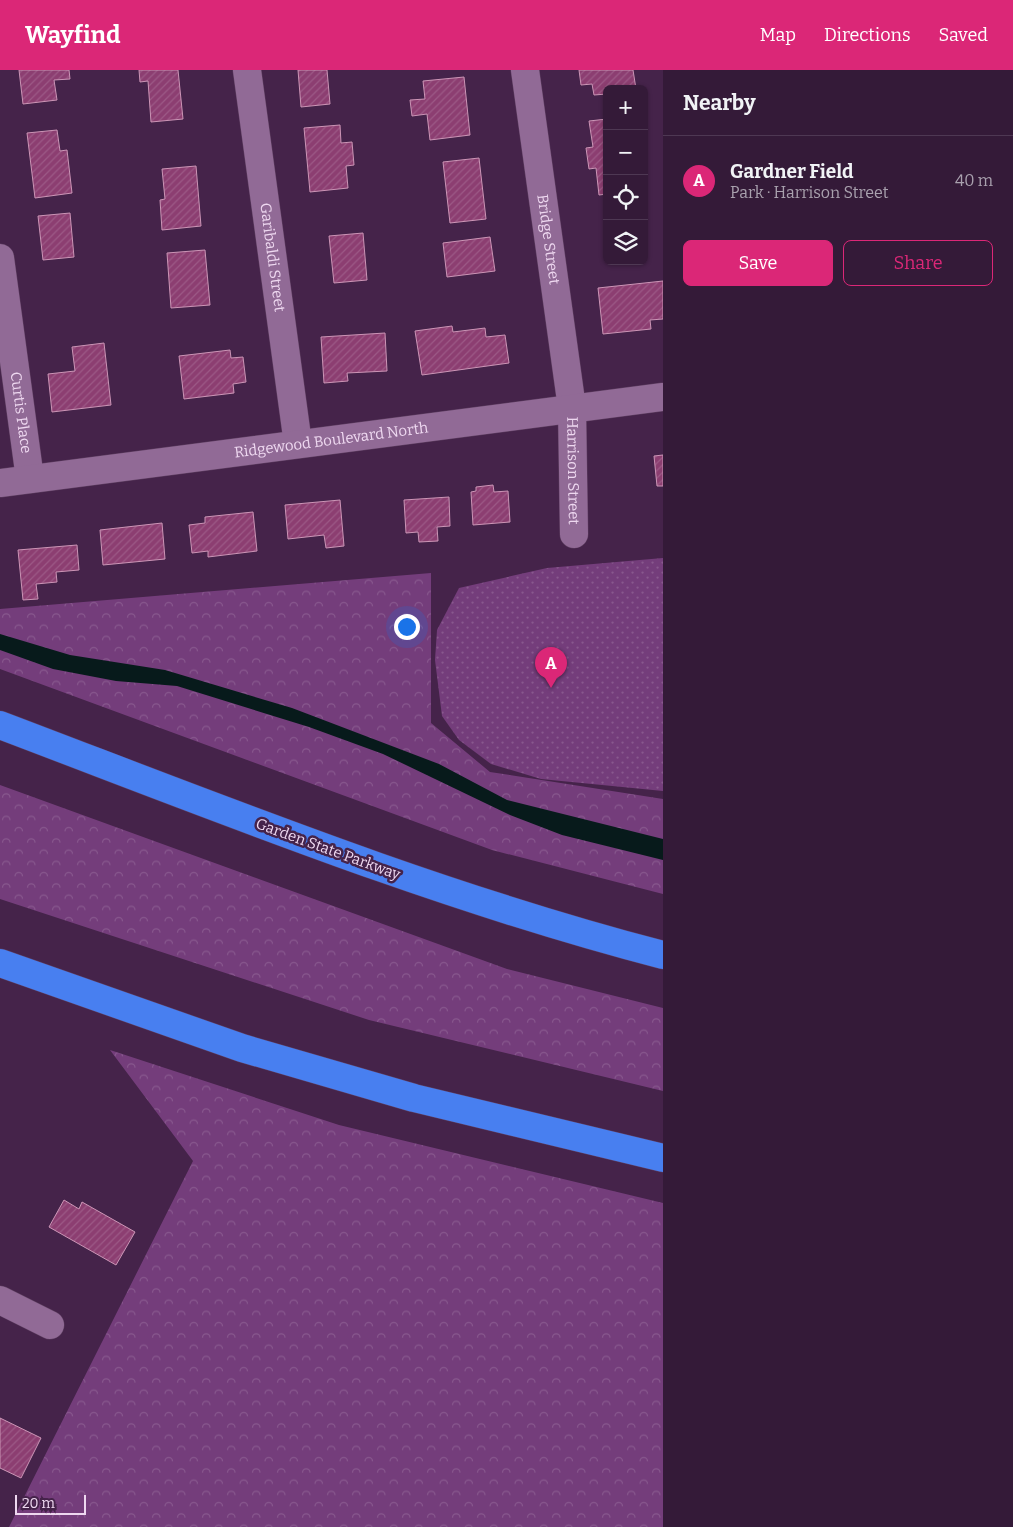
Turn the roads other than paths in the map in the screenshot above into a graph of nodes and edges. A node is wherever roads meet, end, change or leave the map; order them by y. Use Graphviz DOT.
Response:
graph roads {
  1 [pos="247,70"];
  2 [pos="525,70"];
  3 [pos="0,258"];
  4 [pos="663,396"];
  5 [pos="572,408"];
  6 [pos="298,444"];
  7 [pos="30,479"];
  8 [pos="0,483"];
  9 [pos="574,534"];
  10 [pos="0,725"];
  11 [pos="663,955"];
  12 [pos="0,963"];
  13 [pos="663,1158"];
  14 [pos="0,1300"];
  15 [pos="50,1325"];
  1 -- 6 [label="street, Garibaldi Street"];
  2 -- 5 [label="street, Bridge Street"];
  3 -- 7 [label="street, Curtis Place"];
  4 -- 5 [label="street, Ridgewood Boulevard North"];
  5 -- 6 [label="street, Ridgewood Boulevard North"];
  5 -- 9 [label="street, Harrison Street"];
  6 -- 7 [label="street, Ridgewood Boulevard North"];
  7 -- 8 [label="street, Ridgewood Boulevard North"];
  10 -- 11 [label="highway, Garden State Parkway"];
  12 -- 13 [label="highway"];
  14 -- 15 [label="street"];
}
